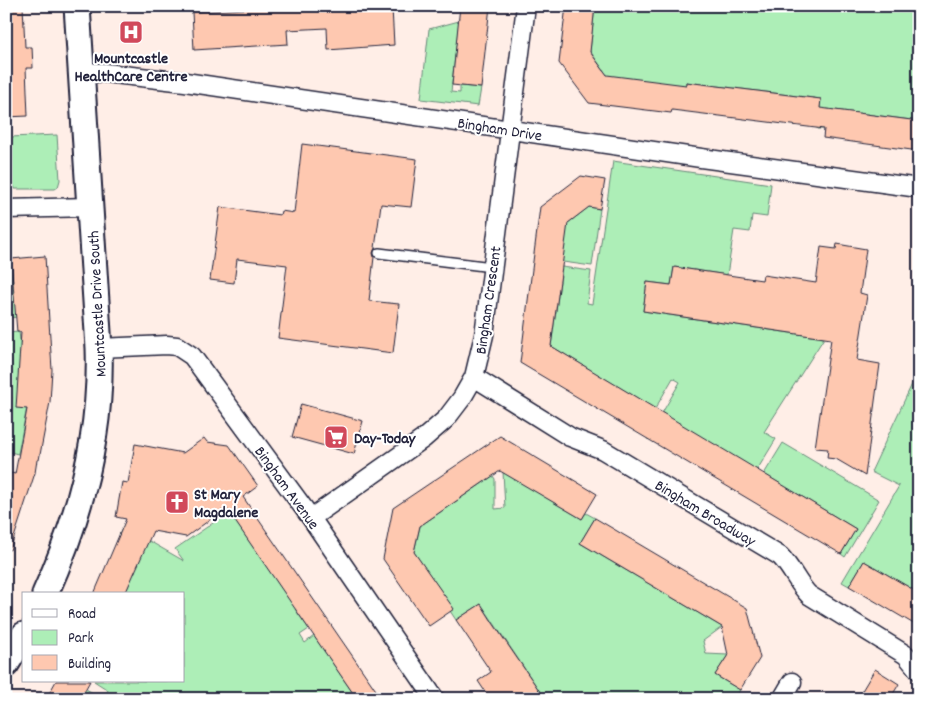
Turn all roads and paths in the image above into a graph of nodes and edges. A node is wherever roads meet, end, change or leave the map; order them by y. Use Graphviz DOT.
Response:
graph roads {
  1 [pos="77,6"];
  2 [pos="526,6"];
  3 [pos="81,72"];
  4 [pos="511,130"];
  5 [pos="919,188"];
  6 [pos="91,207"];
  7 [pos="6,208"];
  8 [pos="379,253"];
  9 [pos="492,268"];
  10 [pos="100,348"];
  11 [pos="474,377"];
  12 [pos="311,518"];
  13 [pos="46,592"];
  14 [pos="22,638"];
  15 [pos="6,664"];
  16 [pos="919,671"];
  17 [pos="792,682"];
  18 [pos="435,699"];
  19 [pos="782,699"];
  1 -- 3 [label="street, Mountcastle Drive South"];
  2 -- 4 [label="street, Bingham Crescent"];
  3 -- 4 [label="street, Bingham Drive"];
  3 -- 6 [label="street, Mountcastle Drive South"];
  4 -- 5 [label="street, Bingham Drive"];
  4 -- 9 [label="street, Bingham Crescent"];
  6 -- 7 [label="street"];
  6 -- 10 [label="street, Mountcastle Drive South"];
  8 -- 9 [label="lane"];
  9 -- 11 [label="street, Bingham Crescent"];
  10 -- 12 [label="street, Bingham Avenue"];
  10 -- 13 [label="street, Mountcastle Drive South"];
  11 -- 12 [label="street, Bingham Crescent"];
  11 -- 16 [label="street, Bingham Broadway"];
  12 -- 18 [label="street, Bingham Avenue"];
  14 -- 15 [label="street"];
  17 -- 19 [label="street"];
}
